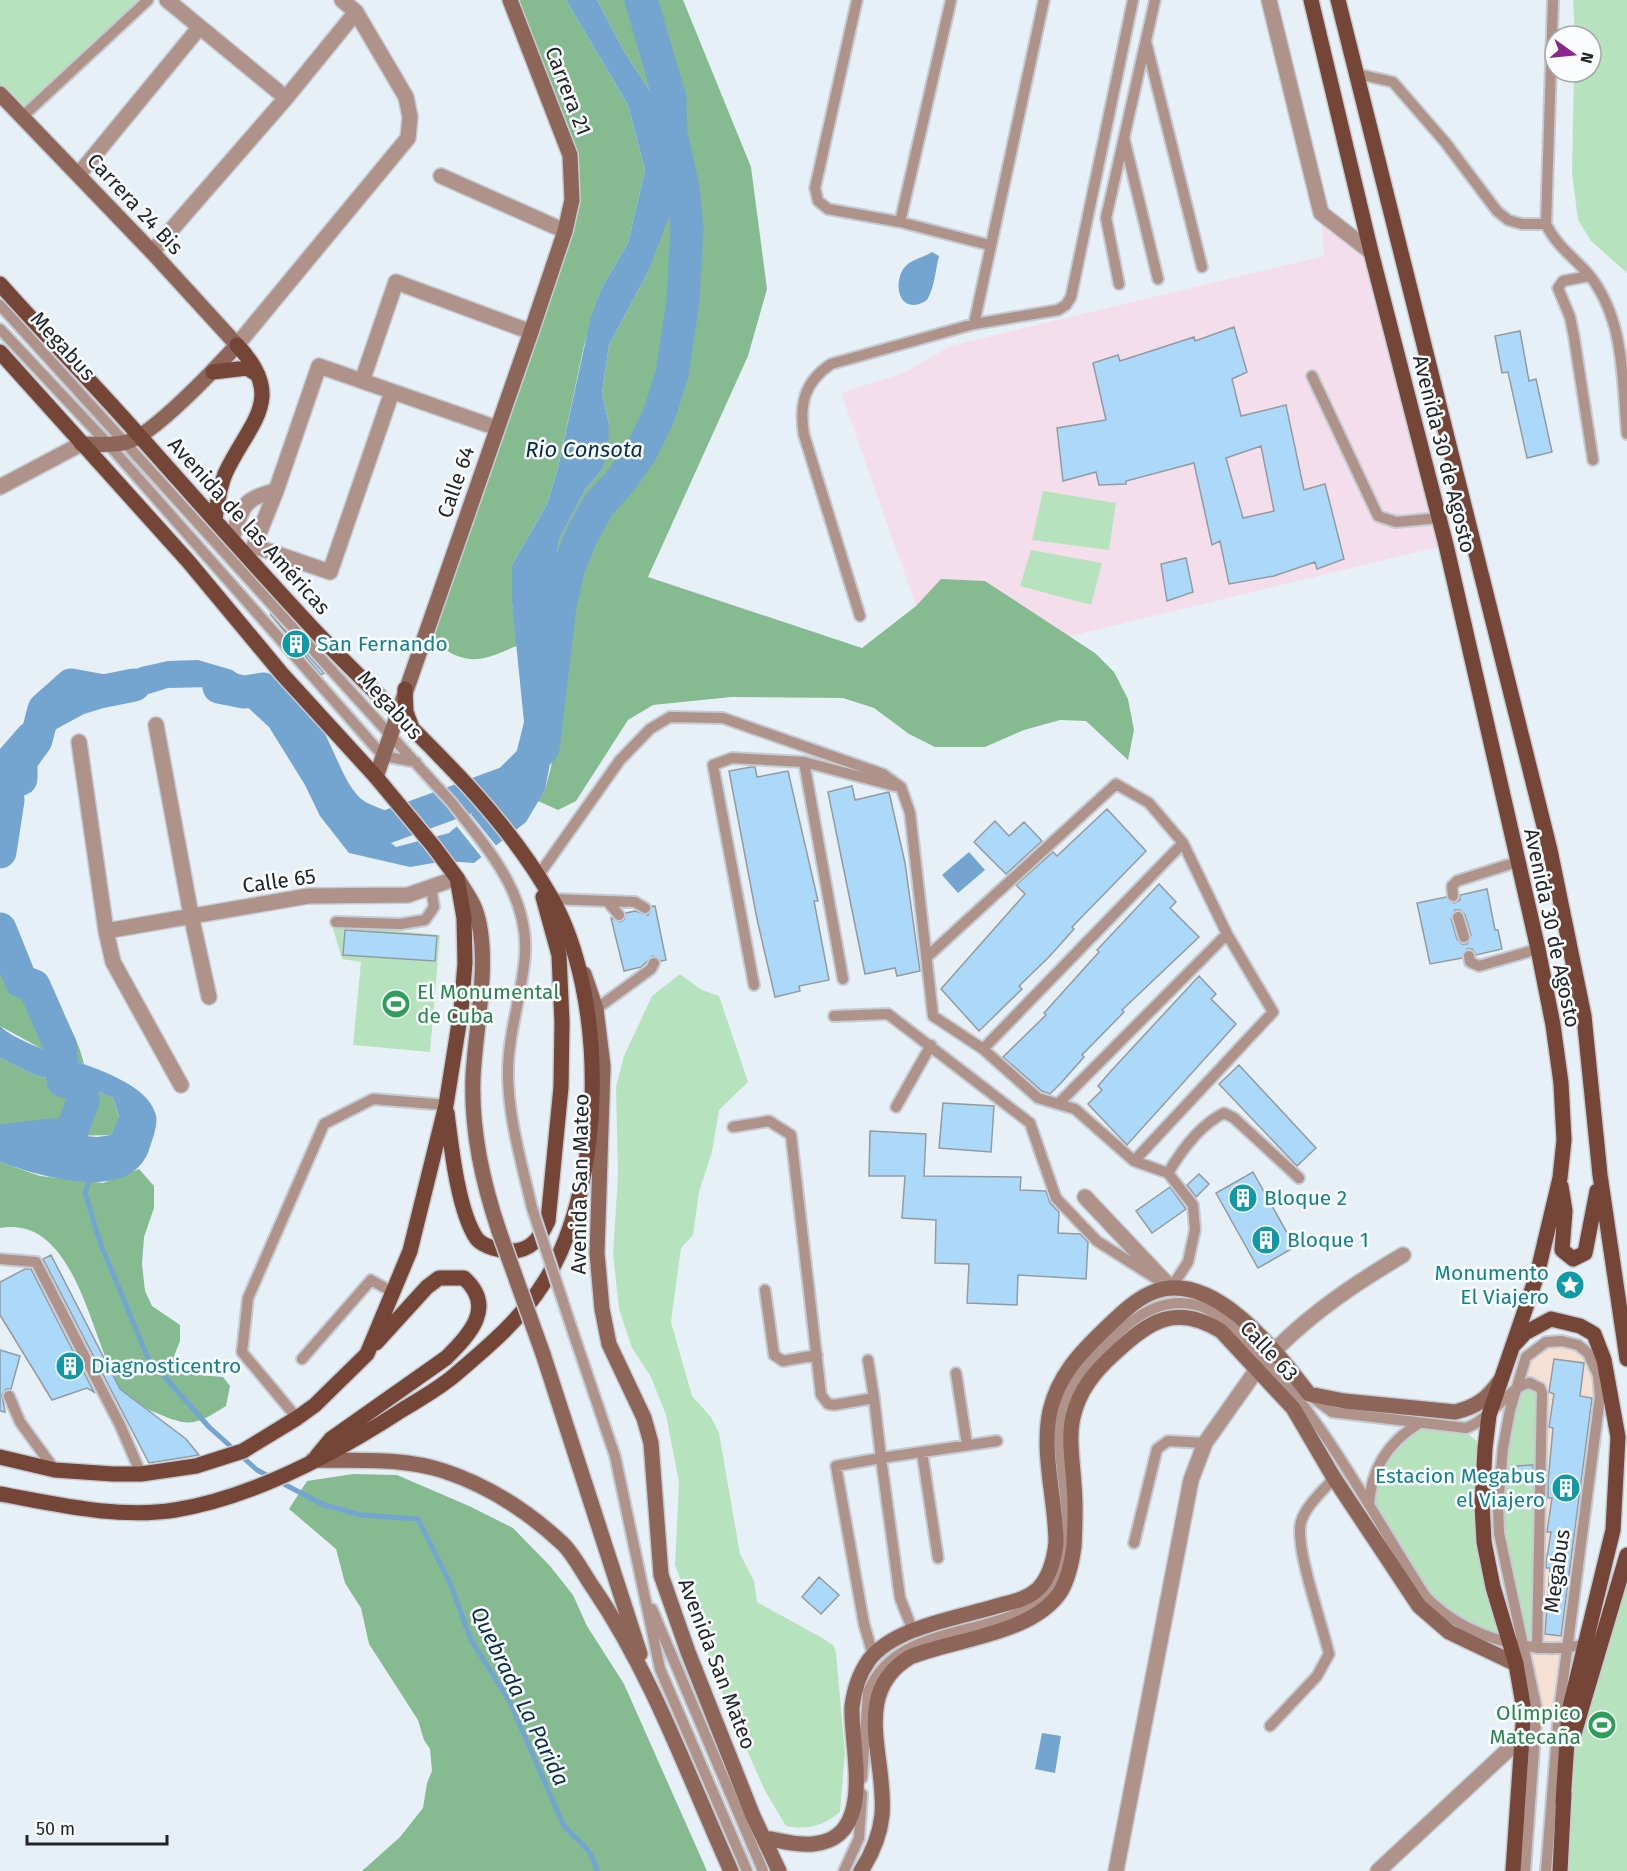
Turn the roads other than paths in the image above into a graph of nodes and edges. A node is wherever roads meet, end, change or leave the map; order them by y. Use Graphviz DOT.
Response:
graph roads {
  1 [pos="148,0"];
  2 [pos="167,0"];
  3 [pos="342,0"];
  4 [pos="510,0"];
  5 [pos="857,0"];
  6 [pos="951,0"];
  7 [pos="1044,0"];
  8 [pos="1133,0"];
  9 [pos="1155,0"];
  10 [pos="1269,0"];
  11 [pos="1311,0"];
  12 [pos="1338,0"];
  13 [pos="1553,0"];
  14 [pos="356,12"];
  15 [pos="199,28"];
  16 [pos="1145,39"];
  17 [pos="1358,74"];
  18 [pos="0,94"];
  19 [pos="286,98"];
  20 [pos="22,117"];
  21 [pos="1124,135"];
  22 [pos="79,174"];
  23 [pos="441,176"];
  24 [pos="572,200"];
  25 [pos="900,222"];
  26 [pos="1546,224"];
  27 [pos="566,231"];
  28 [pos="989,245"];
  29 [pos="153,252"];
  30 [pos="1371,252"];
  31 [pos="1202,267"];
  32 [pos="1589,276"];
  33 [pos="1158,279"];
  34 [pos="0,284"];
  35 [pos="1119,284"];
  36 [pos="0,305"];
  37 [pos="974,324"];
  38 [pos="0,329"];
  39 [pos="531,332"];
  40 [pos="237,345"];
  41 [pos="0,351"];
  42 [pos="213,372"];
  43 [pos="258,375"];
  44 [pos="1312,376"];
  45 [pos="362,381"];
  46 [pos="393,392"];
  47 [pos="497,428"];
  48 [pos="1627,434"];
  49 [pos="141,437"];
  50 [pos="126,442"];
  51 [pos="81,444"];
  52 [pos="109,445"];
  53 [pos="1593,460"];
  54 [pos="0,487"];
  55 [pos="276,490"];
  56 [pos="1439,518"];
  57 [pos="214,520"];
  58 [pos="232,539"];
  59 [pos="860,616"];
  60 [pos="405,689"];
  61 [pos="375,694"];
  62 [pos="396,715"];
  63 [pos="156,725"];
  64 [pos="414,733"];
  65 [pos="390,735"];
  66 [pos="79,742"];
  67 [pos="383,756"];
  68 [pos="416,762"];
  69 [pos="804,762"];
  70 [pos="376,777"];
  71 [pos="901,788"];
  72 [pos="1183,843"];
  73 [pos="1517,862"];
  74 [pos="538,876"];
  75 [pos="458,878"];
  76 [pos="431,886"];
  77 [pos="1453,896"];
  78 [pos="552,899"];
  79 [pos="607,901"];
  80 [pos="645,908"];
  81 [pos="191,915"];
  82 [pos="620,915"];
  83 [pos="1458,917"];
  84 [pos="336,922"];
  85 [pos="106,931"];
  86 [pos="1227,934"];
  87 [pos="1464,937"];
  88 [pos="570,938"];
  89 [pos="1538,949"];
  90 [pos="928,956"];
  91 [pos="1468,956"];
  92 [pos="654,963"];
  93 [pos="633,969"];
  94 [pos="843,979"];
  95 [pos="754,985"];
  96 [pos="624,986"];
  97 [pos="209,997"];
  98 [pos="596,1009"];
  99 [pos="834,1016"];
  100 [pos="931,1045"];
  101 [pos="983,1049"];
  102 [pos="181,1085"];
  103 [pos="1059,1103"];
  104 [pos="446,1105"];
  105 [pos="896,1107"];
  106 [pos="733,1127"];
  107 [pos="1134,1161"];
  108 [pos="1168,1173"];
  109 [pos="1600,1175"];
  110 [pos="1299,1178"];
  111 [pos="1560,1178"];
  112 [pos="1084,1197"];
  113 [pos="1403,1255"];
  114 [pos="0,1259"];
  115 [pos="1171,1288"];
  116 [pos="765,1290"];
  117 [pos="394,1293"];
  118 [pos="1275,1350"];
  119 [pos="1509,1351"];
  120 [pos="367,1354"];
  121 [pos="817,1355"];
  122 [pos="302,1359"];
  123 [pos="1627,1359"];
  124 [pos="868,1360"];
  125 [pos="1258,1368"];
  126 [pos="956,1373"];
  127 [pos="1499,1382"];
  128 [pos="1516,1390"];
  129 [pos="1309,1394"];
  130 [pos="9,1396"];
  131 [pos="874,1398"];
  132 [pos="1490,1415"];
  133 [pos="297,1418"];
  134 [pos="1418,1424"];
  135 [pos="997,1441"];
  136 [pos="1205,1443"];
  137 [pos="967,1445"];
  138 [pos="922,1452"];
  139 [pos="0,1457"];
  140 [pos="881,1458"];
  141 [pos="313,1460"];
  142 [pos="55,1470"];
  143 [pos="141,1474"];
  144 [pos="1334,1478"];
  145 [pos="0,1494"];
  146 [pos="1369,1505"];
  147 [pos="1134,1543"];
  148 [pos="1627,1555"];
  149 [pos="938,1558"];
  150 [pos="641,1584"];
  151 [pos="913,1631"];
  152 [pos="1600,1641"];
  153 [pos="1516,1644"];
  154 [pos="1583,1645"];
  155 [pos="1537,1648"];
  156 [pos="1567,1649"];
  157 [pos="873,1655"];
  158 [pos="1516,1664"];
  159 [pos="647,1678"];
  160 [pos="1270,1726"];
  161 [pos="1524,1735"];
  162 [pos="1563,1802"];
  163 [pos="757,1841"];
  164 [pos="737,1850"];
  165 [pos="731,1871"];
  166 [pos="747,1871"];
  167 [pos="763,1871"];
  168 [pos="779,1871"];
  169 [pos="844,1871"];
  170 [pos="861,1871"];
  171 [pos="1116,1871"];
  172 [pos="1378,1871"];
  173 [pos="1513,1871"];
  174 [pos="1525,1871"];
  175 [pos="1546,1871"];
  176 [pos="1560,1871"];
  1 -- 20 [label="lane"];
  2 -- 15 [label="street"];
  3 -- 14 [label="street"];
  4 -- 24 [label="street, Carrera 21"];
  5 -- 25 [label="lane"];
  6 -- 25 [label="lane"];
  7 -- 28 [label="lane"];
  8 -- 37 [label="lane"];
  9 -- 16 [label="lane"];
  10 -- 30 [label="street"];
  11 -- 30 [label="main road, Avenida 30 de Agosto"];
  12 -- 17 [label="main road, Avenida 30 de Agosto"];
  13 -- 26 [label="lane"];
  14 -- 19 [label="street"];
  14 -- 40 [label="street"];
  15 -- 19 [label="street"];
  15 -- 22 [label="street"];
  16 -- 21 [label="lane"];
  16 -- 31 [label="lane"];
  17 -- 26 [label="lane"];
  17 -- 109 [label="main road, Avenida 30 de Agosto"];
  18 -- 20 [label="street, Carrera 24 Bis"];
  19 -- 29 [label="street"];
  20 -- 22 [label="street, Carrera 24 Bis"];
  21 -- 33 [label="lane"];
  21 -- 35 [label="lane"];
  22 -- 29 [label="street, Carrera 24 Bis"];
  23 -- 27 [label="street"];
  24 -- 27 [label="street, Calle 64"];
  25 -- 28 [label="lane"];
  26 -- 32 [label="lane"];
  27 -- 39 [label="street, Calle 64"];
  28 -- 37 [label="lane"];
  29 -- 40 [label="street, Carrera 24 Bis"];
  30 -- 56 [label="main road, Avenida 30 de Agosto"];
  32 -- 48 [label="lane"];
  32 -- 53 [label="lane"];
  34 -- 49 [label="main road, Avenida de las Américas"];
  36 -- 50 [label="lane, Megabus"];
  37 -- 59 [label="lane"];
  38 -- 52 [label="lane, Megabus"];
  39 -- 45 [label="street"];
  39 -- 47 [label="street, Calle 64"];
  40 -- 42 [label="street"];
  40 -- 43 [label="main road"];
  41 -- 51 [label="main road"];
  42 -- 43 [label="main road"];
  42 -- 49 [label="street"];
  43 -- 57 [label="main road"];
  44 -- 56 [label="lane"];
  45 -- 46 [label="street"];
  45 -- 55 [label="street"];
  46 -- 47 [label="street"];
  46 -- 55 [label="street"];
  47 -- 60 [label="street, Calle 64"];
  49 -- 50 [label="street"];
  49 -- 57 [label="main road, Avenida de las Américas"];
  50 -- 52 [label="street"];
  50 -- 65 [label="lane, Megabus"];
  51 -- 52 [label="street"];
  51 -- 54 [label="street"];
  51 -- 70 [label="main road"];
  52 -- 67 [label="lane, Megabus"];
  55 -- 58 [label="street"];
  56 -- 73 [label="main road, Avenida 30 de Agosto"];
  57 -- 58 [label="main road, Avenida de las Américas"];
  58 -- 61 [label="main road, Avenida de las Américas"];
  60 -- 61 [label="main road"];
  60 -- 62 [label="street, Calle 64"];
  60 -- 64 [label="main road"];
  61 -- 62 [label="main road, Avenida de las Américas"];
  62 -- 64 [label="main road, Avenida de las Américas"];
  62 -- 65 [label="street, Calle 64"];
  63 -- 81 [label="street"];
  64 -- 74 [label="main road, Avenida de las Américas"];
  65 -- 67 [label="street, Calle 64"];
  65 -- 68 [label="lane, Megabus"];
  66 -- 85 [label="street"];
  67 -- 68 [label="lane, Megabus"];
  67 -- 70 [label="street, Calle 64"];
  68 -- 150 [label="lane, bridge"];
  69 -- 71 [label="lane"];
  69 -- 94 [label="lane"];
  69 -- 95 [label="lane"];
  70 -- 75 [label="main road"];
  71 -- 74 [label="lane"];
  71 -- 90 [label="lane"];
  72 -- 86 [label="lane"];
  72 -- 90 [label="lane"];
  72 -- 101 [label="lane"];
  73 -- 77 [label="lane"];
  73 -- 89 [label="main road, Avenida 30 de Agosto"];
  74 -- 78 [label="main road, Avenida de las Américas"];
  74 -- 104 [label="main road"];
  75 -- 76 [label="street, Calle 65"];
  75 -- 104 [label="main road"];
  75 -- 159 [label="street, bridge"];
  76 -- 81 [label="street, Calle 65"];
  76 -- 84 [label="lane"];
  78 -- 79 [label="lane"];
  78 -- 88 [label="main road, Avenida de las Américas"];
  79 -- 80 [label="lane"];
  79 -- 82 [label="lane"];
  81 -- 85 [label="street, Calle 65"];
  81 -- 97 [label="street"];
  83 -- 87 [label="lane"];
  85 -- 102 [label="street"];
  86 -- 103 [label="lane"];
  86 -- 107 [label="lane"];
  88 -- 98 [label="street, Avenida San Mateo"];
  88 -- 141 [label="main road, Avenida de las Américas"];
  89 -- 91 [label="lane"];
  89 -- 111 [label="main road, Avenida 30 de Agosto"];
  90 -- 101 [label="lane"];
  92 -- 96 [label="lane"];
  93 -- 96 [label="lane"];
  96 -- 98 [label="lane"];
  98 -- 163 [label="street, Avenida San Mateo"];
  99 -- 100 [label="lane"];
  100 -- 105 [label="lane"];
  100 -- 115 [label="lane"];
  101 -- 103 [label="lane"];
  103 -- 107 [label="lane"];
  104 -- 117 [label="main road"];
  104 -- 133 [label="lane"];
  106 -- 121 [label="lane"];
  107 -- 108 [label="lane"];
  108 -- 110 [label="lane"];
  108 -- 115 [label="lane"];
  109 -- 111 [label="main road"];
  109 -- 123 [label="main road, Avenida 30 de Agosto"];
  111 -- 119 [label="main road, Avenida 30 de Agosto"];
  112 -- 115 [label="street"];
  113 -- 118 [label="street"];
  114 -- 143 [label="lane"];
  115 -- 118 [label="street, Calle 63"];
  115 -- 151 [label="street, Calle 63"];
  116 -- 121 [label="lane"];
  117 -- 120 [label="main road"];
  117 -- 122 [label="lane"];
  118 -- 129 [label="street, Calle 63"];
  119 -- 127 [label="main road, Avenida 30 de Agosto"];
  119 -- 154 [label="main road"];
  120 -- 133 [label="main road"];
  120 -- 141 [label="main road"];
  121 -- 131 [label="lane"];
  124 -- 131 [label="lane"];
  125 -- 136 [label="street"];
  125 -- 144 [label="street, Calle 63"];
  125 -- 170 [label="street, Calle 63"];
  126 -- 137 [label="lane"];
  127 -- 129 [label="street, Calle 63"];
  127 -- 132 [label="main road, Avenida 30 de Agosto"];
  128 -- 132 [label="lane, Megabus"];
  128 -- 153 [label="lane, Megabus"];
  128 -- 155 [label="lane"];
  128 -- 156 [label="lane, Megabus"];
  129 -- 134 [label="lane, Megabus"];
  130 -- 142 [label="lane"];
  131 -- 140 [label="lane"];
  132 -- 134 [label="lane, Megabus"];
  132 -- 153 [label="main road, Avenida 30 de Agosto"];
  133 -- 143 [label="main road"];
  134 -- 146 [label="lane"];
  135 -- 137 [label="lane"];
  136 -- 147 [label="lane"];
  136 -- 171 [label="street"];
  137 -- 138 [label="lane"];
  138 -- 140 [label="lane"];
  138 -- 149 [label="lane"];
  139 -- 142 [label="main road"];
  140 -- 151 [label="lane"];
  140 -- 157 [label="lane"];
  141 -- 145 [label="main road, Avenida de las Américas"];
  141 -- 159 [label="street"];
  142 -- 143 [label="main road"];
  144 -- 158 [label="street, Calle 63"];
  144 -- 160 [label="lane"];
  146 -- 153 [label="lane"];
  146 -- 169 [label="lane"];
  148 -- 152 [label="main road"];
  150 -- 163 [label="lane"];
  150 -- 164 [label="lane"];
  151 -- 157 [label="street, Calle 63"];
  152 -- 154 [label="lane"];
  152 -- 162 [label="main road"];
  153 -- 155 [label="lane"];
  153 -- 158 [label="main road, Avenida 30 de Agosto"];
  153 -- 174 [label="lane, Megabus"];
  154 -- 156 [label="lane"];
  154 -- 162 [label="main road"];
  155 -- 156 [label="lane"];
  156 -- 175 [label="lane, Megabus"];
  157 -- 163 [label="street"];
  158 -- 161 [label="main road, Avenida 30 de Agosto"];
  159 -- 165 [label="street"];
  161 -- 172 [label="street"];
  161 -- 173 [label="main road, Avenida 30 de Agosto"];
  162 -- 176 [label="main road"];
  163 -- 164 [label="lane"];
  163 -- 167 [label="lane"];
  163 -- 168 [label="street, Avenida San Mateo"];
  164 -- 166 [label="lane"];
}
